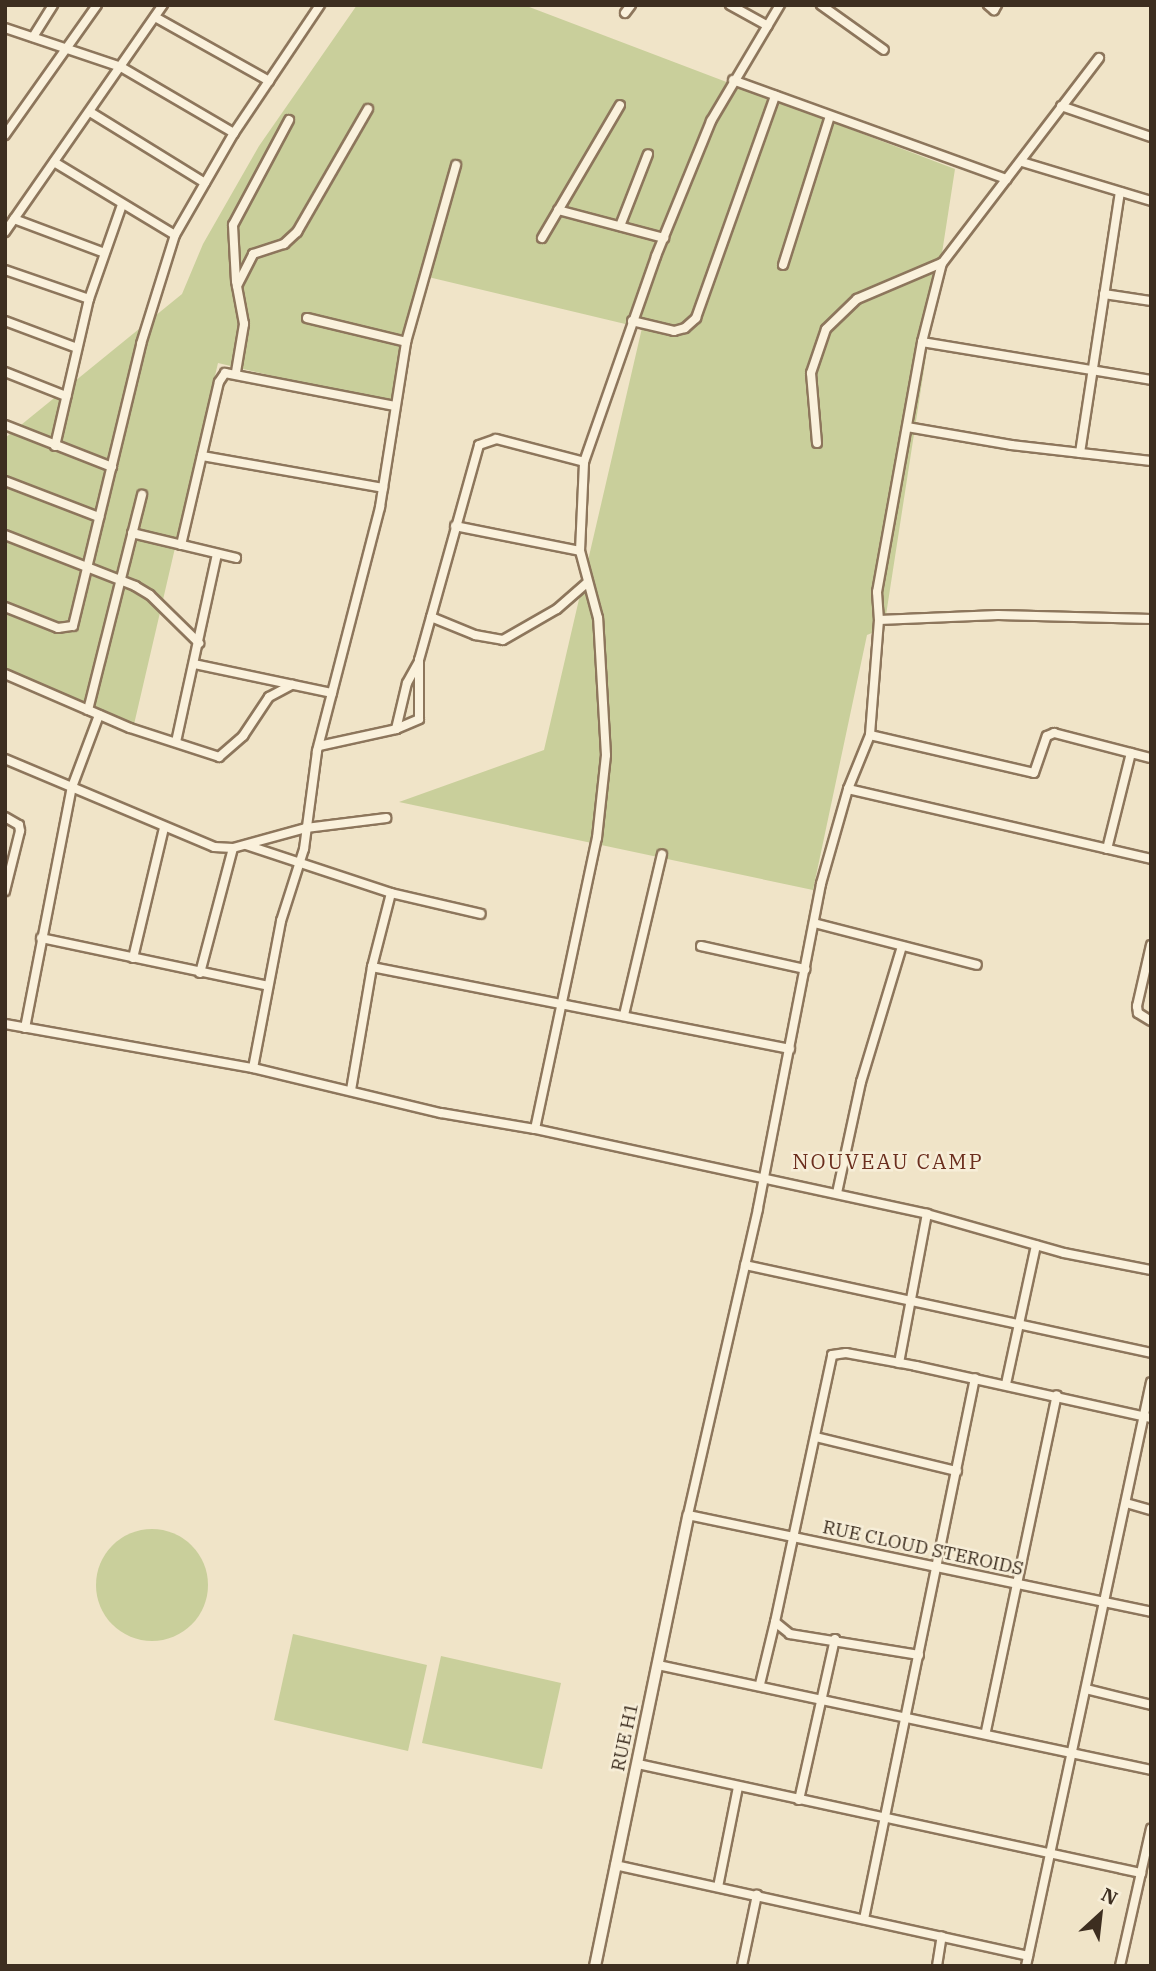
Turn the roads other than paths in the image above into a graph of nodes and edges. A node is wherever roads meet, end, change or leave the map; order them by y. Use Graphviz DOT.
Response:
graph roads {
  1 [pos="53,5"];
  2 [pos="97,5"];
  3 [pos="163,5"];
  4 [pos="320,5"];
  5 [pos="631,5"];
  6 [pos="730,5"];
  7 [pos="780,5"];
  8 [pos="821,5"];
  9 [pos="988,5"];
  10 [pos="997,5"];
  11 [pos="625,13"];
  12 [pos="155,16"];
  13 [pos="768,26"];
  14 [pos="5,28"];
  15 [pos="33,37"];
  16 [pos="67,48"];
  17 [pos="884,50"];
  18 [pos="1099,58"];
  19 [pos="121,66"];
  20 [pos="733,80"];
  21 [pos="270,81"];
  22 [pos="775,96"];
  23 [pos="620,106"];
  24 [pos="1061,106"];
  25 [pos="368,109"];
  26 [pos="90,112"];
  27 [pos="830,116"];
  28 [pos="289,120"];
  29 [pos="234,133"];
  30 [pos="5,135"];
  31 [pos="1151,137"];
  32 [pos="648,154"];
  33 [pos="54,162"];
  34 [pos="1022,162"];
  35 [pos="456,165"];
  36 [pos="1007,178"];
  37 [pos="205,183"];
  38 [pos="1120,192"];
  39 [pos="1151,201"];
  40 [pos="122,205"];
  41 [pos="558,210"];
  42 [pos="14,219"];
  43 [pos="620,226"];
  44 [pos="5,232"];
  45 [pos="175,235"];
  46 [pos="542,238"];
  47 [pos="664,238"];
  48 [pos="102,252"];
  49 [pos="942,263"];
  50 [pos="783,265"];
  51 [pos="5,270"];
  52 [pos="237,286"];
  53 [pos="1104,294"];
  54 [pos="89,299"];
  55 [pos="1151,301"];
  56 [pos="307,318"];
  57 [pos="5,321"];
  58 [pos="632,321"];
  59 [pos="406,342"];
  60 [pos="922,342"];
  61 [pos="77,348"];
  62 [pos="1091,369"];
  63 [pos="5,372"];
  64 [pos="236,372"];
  65 [pos="1151,380"];
  66 [pos="66,396"];
  67 [pos="395,405"];
  68 [pos="907,427"];
  69 [pos="6,429"];
  70 [pos="817,443"];
  71 [pos="55,446"];
  72 [pos="1080,453"];
  73 [pos="202,456"];
  74 [pos="1151,461"];
  75 [pos="583,462"];
  76 [pos="112,467"];
  77 [pos="5,481"];
  78 [pos="383,488"];
  79 [pos="142,495"];
  80 [pos="99,517"];
  81 [pos="456,526"];
  82 [pos="132,533"];
  83 [pos="5,535"];
  84 [pos="181,545"];
  85 [pos="580,551"];
  86 [pos="217,554"];
  87 [pos="236,558"];
  88 [pos="88,569"];
  89 [pos="120,581"];
  90 [pos="588,582"];
  91 [pos="5,607"];
  92 [pos="431,617"];
  93 [pos="1151,619"];
  94 [pos="879,620"];
  95 [pos="199,643"];
  96 [pos="419,660"];
  97 [pos="194,664"];
  98 [pos="5,674"];
  99 [pos="292,685"];
  100 [pos="332,694"];
  101 [pos="88,710"];
  102 [pos="99,715"];
  103 [pos="396,729"];
  104 [pos="870,734"];
  105 [pos="176,742"];
  106 [pos="319,746"];
  107 [pos="1131,753"];
  108 [pos="1151,758"];
  109 [pos="5,759"];
  110 [pos="72,787"];
  111 [pos="848,789"];
  112 [pos="5,817"];
  113 [pos="386,818"];
  114 [pos="164,828"];
  115 [pos="306,828"];
  116 [pos="245,845"];
  117 [pos="233,848"];
  118 [pos="1107,849"];
  119 [pos="662,854"];
  120 [pos="1151,859"];
  121 [pos="299,862"];
  122 [pos="5,891"];
  123 [pos="391,893"];
  124 [pos="481,914"];
  125 [pos="814,923"];
  126 [pos="41,938"];
  127 [pos="1151,944"];
  128 [pos="701,946"];
  129 [pos="902,946"];
  130 [pos="133,958"];
  131 [pos="978,965"];
  132 [pos="372,967"];
  133 [pos="805,969"];
  134 [pos="200,973"];
  135 [pos="268,986"];
  136 [pos="559,1003"];
  137 [pos="624,1015"];
  138 [pos="1151,1021"];
  139 [pos="5,1024"];
  140 [pos="25,1028"];
  141 [pos="790,1049"];
  142 [pos="253,1068"];
  143 [pos="351,1090"];
  144 [pos="535,1129"];
  145 [pos="764,1178"];
  146 [pos="837,1192"];
  147 [pos="927,1214"];
  148 [pos="1036,1245"];
  149 [pos="745,1265"];
  150 [pos="1151,1270"];
  151 [pos="911,1300"];
  152 [pos="1019,1321"];
  153 [pos="1151,1353"];
  154 [pos="899,1363"];
  155 [pos="975,1378"];
  156 [pos="1151,1382"];
  157 [pos="1006,1384"];
  158 [pos="1057,1395"];
  159 [pos="1148,1418"];
  160 [pos="816,1437"];
  161 [pos="957,1471"];
  162 [pos="1126,1503"];
  163 [pos="1151,1510"];
  164 [pos="688,1515"];
  165 [pos="793,1536"];
  166 [pos="938,1569"];
  167 [pos="1016,1585"];
  168 [pos="1107,1604"];
  169 [pos="1151,1612"];
  170 [pos="775,1622"];
  171 [pos="835,1639"];
  172 [pos="919,1655"];
  173 [pos="659,1665"];
  174 [pos="760,1684"];
  175 [pos="1086,1689"];
  176 [pos="822,1700"];
  177 [pos="1151,1705"];
  178 [pos="907,1717"];
  179 [pos="986,1731"];
  180 [pos="1073,1752"];
  181 [pos="638,1764"];
  182 [pos="1151,1770"];
  183 [pos="738,1787"];
  184 [pos="799,1800"];
  185 [pos="886,1820"];
  186 [pos="1151,1828"];
  187 [pos="1050,1854"];
  188 [pos="615,1865"];
  189 [pos="1141,1873"];
  190 [pos="718,1887"];
  191 [pos="757,1895"];
  192 [pos="864,1919"];
  193 [pos="942,1936"];
  194 [pos="1028,1956"];
  195 [pos="595,1966"];
  196 [pos="742,1966"];
  197 [pos="937,1966"];
  198 [pos="1026,1966"];
  199 [pos="1120,1966"];
  1 -- 15 [label="street"];
  2 -- 16 [label="street"];
  3 -- 12 [label="street"];
  4 -- 21 [label="street"];
  5 -- 11 [label="street"];
  6 -- 13 [label="street"];
  7 -- 13 [label="street"];
  8 -- 17 [label="street"];
  9 -- 10 [label="street"];
  12 -- 19 [label="street"];
  12 -- 21 [label="street"];
  13 -- 20 [label="street"];
  14 -- 15 [label="street"];
  15 -- 16 [label="street"];
  16 -- 19 [label="street"];
  16 -- 30 [label="street"];
  18 -- 24 [label="street"];
  19 -- 26 [label="street"];
  19 -- 29 [label="street"];
  20 -- 22 [label="street"];
  20 -- 47 [label="street"];
  21 -- 29 [label="street"];
  22 -- 27 [label="street"];
  22 -- 58 [label="street"];
  23 -- 41 [label="street"];
  24 -- 31 [label="street"];
  24 -- 34 [label="street"];
  25 -- 52 [label="street"];
  26 -- 33 [label="street"];
  26 -- 37 [label="street"];
  27 -- 36 [label="street"];
  27 -- 50 [label="street"];
  28 -- 52 [label="street"];
  29 -- 37 [label="street"];
  32 -- 43 [label="street"];
  33 -- 40 [label="street"];
  33 -- 42 [label="street"];
  34 -- 36 [label="street"];
  34 -- 38 [label="street"];
  35 -- 59 [label="street"];
  36 -- 49 [label="street"];
  37 -- 45 [label="street"];
  38 -- 39 [label="street"];
  38 -- 53 [label="street"];
  40 -- 45 [label="street"];
  40 -- 48 [label="street"];
  41 -- 43 [label="street"];
  41 -- 46 [label="street"];
  42 -- 44 [label="street"];
  42 -- 48 [label="street"];
  43 -- 47 [label="street"];
  45 -- 76 [label="street"];
  47 -- 58 [label="street"];
  48 -- 54 [label="street"];
  49 -- 60 [label="street"];
  49 -- 70 [label="street"];
  51 -- 54 [label="street"];
  52 -- 64 [label="street"];
  53 -- 55 [label="street"];
  53 -- 62 [label="street"];
  54 -- 61 [label="street"];
  56 -- 59 [label="street"];
  57 -- 61 [label="street"];
  58 -- 75 [label="street"];
  59 -- 67 [label="street"];
  60 -- 62 [label="street"];
  60 -- 68 [label="street"];
  61 -- 66 [label="street"];
  62 -- 65 [label="street"];
  62 -- 72 [label="street"];
  63 -- 66 [label="street"];
  64 -- 67 [label="street"];
  64 -- 73 [label="street"];
  66 -- 71 [label="street"];
  67 -- 78 [label="street"];
  68 -- 72 [label="street"];
  68 -- 94 [label="street"];
  69 -- 71 [label="street"];
  71 -- 76 [label="street"];
  72 -- 74 [label="street"];
  73 -- 78 [label="street"];
  73 -- 84 [label="street"];
  75 -- 81 [label="street"];
  75 -- 85 [label="street"];
  76 -- 80 [label="street"];
  77 -- 80 [label="street"];
  78 -- 100 [label="street"];
  79 -- 82 [label="street"];
  80 -- 88 [label="street"];
  81 -- 85 [label="street"];
  81 -- 92 [label="street"];
  82 -- 84 [label="street"];
  82 -- 89 [label="street"];
  83 -- 88 [label="street"];
  84 -- 86 [label="street"];
  85 -- 90 [label="street"];
  86 -- 87 [label="street"];
  86 -- 95 [label="street"];
  88 -- 89 [label="street"];
  88 -- 91 [label="street"];
  89 -- 95 [label="street"];
  89 -- 101 [label="street"];
  90 -- 92 [label="street"];
  90 -- 136 [label="street"];
  92 -- 96 [label="street"];
  93 -- 94 [label="street"];
  94 -- 104 [label="street"];
  95 -- 97 [label="street"];
  96 -- 103 [label="street"];
  96 -- 103 [label="street"];
  97 -- 99 [label="street"];
  97 -- 105 [label="street"];
  98 -- 101 [label="street"];
  99 -- 100 [label="street"];
  99 -- 105 [label="street"];
  100 -- 106 [label="street"];
  101 -- 102 [label="street"];
  102 -- 105 [label="street"];
  102 -- 110 [label="street"];
  103 -- 106 [label="street"];
  104 -- 107 [label="street"];
  104 -- 111 [label="street"];
  106 -- 115 [label="street"];
  107 -- 108 [label="street"];
  107 -- 118 [label="street"];
  109 -- 110 [label="street"];
  110 -- 114 [label="street"];
  110 -- 126 [label="street"];
  111 -- 118 [label="street"];
  111 -- 125 [label="street"];
  112 -- 122 [label="street"];
  113 -- 115 [label="street"];
  114 -- 117 [label="street"];
  114 -- 130 [label="street"];
  115 -- 116 [label="street"];
  115 -- 121 [label="street"];
  116 -- 117 [label="street"];
  116 -- 121 [label="street"];
  117 -- 134 [label="street"];
  118 -- 120 [label="street"];
  119 -- 137 [label="street"];
  121 -- 123 [label="street"];
  121 -- 135 [label="street"];
  123 -- 124 [label="street"];
  123 -- 132 [label="street"];
  125 -- 129 [label="street"];
  125 -- 133 [label="street"];
  126 -- 130 [label="street"];
  126 -- 140 [label="street"];
  127 -- 138 [label="street"];
  128 -- 133 [label="street"];
  129 -- 131 [label="street"];
  129 -- 146 [label="street"];
  130 -- 134 [label="street"];
  132 -- 136 [label="street"];
  132 -- 143 [label="street"];
  133 -- 141 [label="street"];
  134 -- 135 [label="street"];
  135 -- 142 [label="street"];
  136 -- 137 [label="street"];
  136 -- 144 [label="street"];
  137 -- 141 [label="street"];
  139 -- 140 [label="street"];
  140 -- 142 [label="street"];
  141 -- 145 [label="street"];
  142 -- 143 [label="street"];
  143 -- 144 [label="street"];
  144 -- 145 [label="street"];
  145 -- 146 [label="street"];
  145 -- 149 [label="street"];
  146 -- 147 [label="street"];
  147 -- 148 [label="street"];
  147 -- 151 [label="street"];
  148 -- 150 [label="street"];
  148 -- 152 [label="street"];
  149 -- 151 [label="street"];
  149 -- 164 [label="street"];
  151 -- 152 [label="street"];
  151 -- 154 [label="street"];
  152 -- 153 [label="street"];
  152 -- 157 [label="street"];
  154 -- 155 [label="street"];
  154 -- 160 [label="street"];
  155 -- 157 [label="street"];
  155 -- 161 [label="street"];
  156 -- 159 [label="street"];
  157 -- 158 [label="street"];
  158 -- 159 [label="street"];
  158 -- 167 [label="street"];
  159 -- 162 [label="street"];
  160 -- 161 [label="street"];
  160 -- 165 [label="street"];
  161 -- 166 [label="street"];
  162 -- 163 [label="street"];
  162 -- 168 [label="street"];
  164 -- 165 [label="street, RUE CLOUD STEROIDS"];
  164 -- 173 [label="street, RUE H1"];
  165 -- 166 [label="street, RUE CLOUD STEROIDS"];
  165 -- 170 [label="street"];
  166 -- 167 [label="street, RUE CLOUD STEROIDS"];
  166 -- 172 [label="street"];
  167 -- 168 [label="street, RUE CLOUD STEROIDS"];
  167 -- 179 [label="street"];
  168 -- 169 [label="street, RUE CLOUD STEROIDS"];
  168 -- 175 [label="street"];
  170 -- 171 [label="street"];
  170 -- 174 [label="street"];
  171 -- 172 [label="street"];
  171 -- 176 [label="street"];
  172 -- 178 [label="street"];
  173 -- 174 [label="street"];
  173 -- 181 [label="street, RUE H1"];
  174 -- 176 [label="street"];
  175 -- 177 [label="street"];
  175 -- 180 [label="street"];
  176 -- 178 [label="street"];
  176 -- 184 [label="street"];
  178 -- 179 [label="street"];
  178 -- 185 [label="street"];
  179 -- 180 [label="street"];
  180 -- 182 [label="street"];
  180 -- 187 [label="street"];
  181 -- 183 [label="street"];
  181 -- 188 [label="street, RUE H1"];
  183 -- 184 [label="street"];
  183 -- 190 [label="street"];
  184 -- 185 [label="street"];
  185 -- 187 [label="street"];
  185 -- 192 [label="street"];
  186 -- 189 [label="street"];
  187 -- 189 [label="street"];
  187 -- 194 [label="street"];
  188 -- 190 [label="street"];
  188 -- 195 [label="street, RUE H1"];
  189 -- 199 [label="street"];
  190 -- 191 [label="street"];
  191 -- 192 [label="street"];
  191 -- 196 [label="street"];
  192 -- 193 [label="street"];
  193 -- 194 [label="street"];
  193 -- 197 [label="street"];
  194 -- 198 [label="street"];
}
